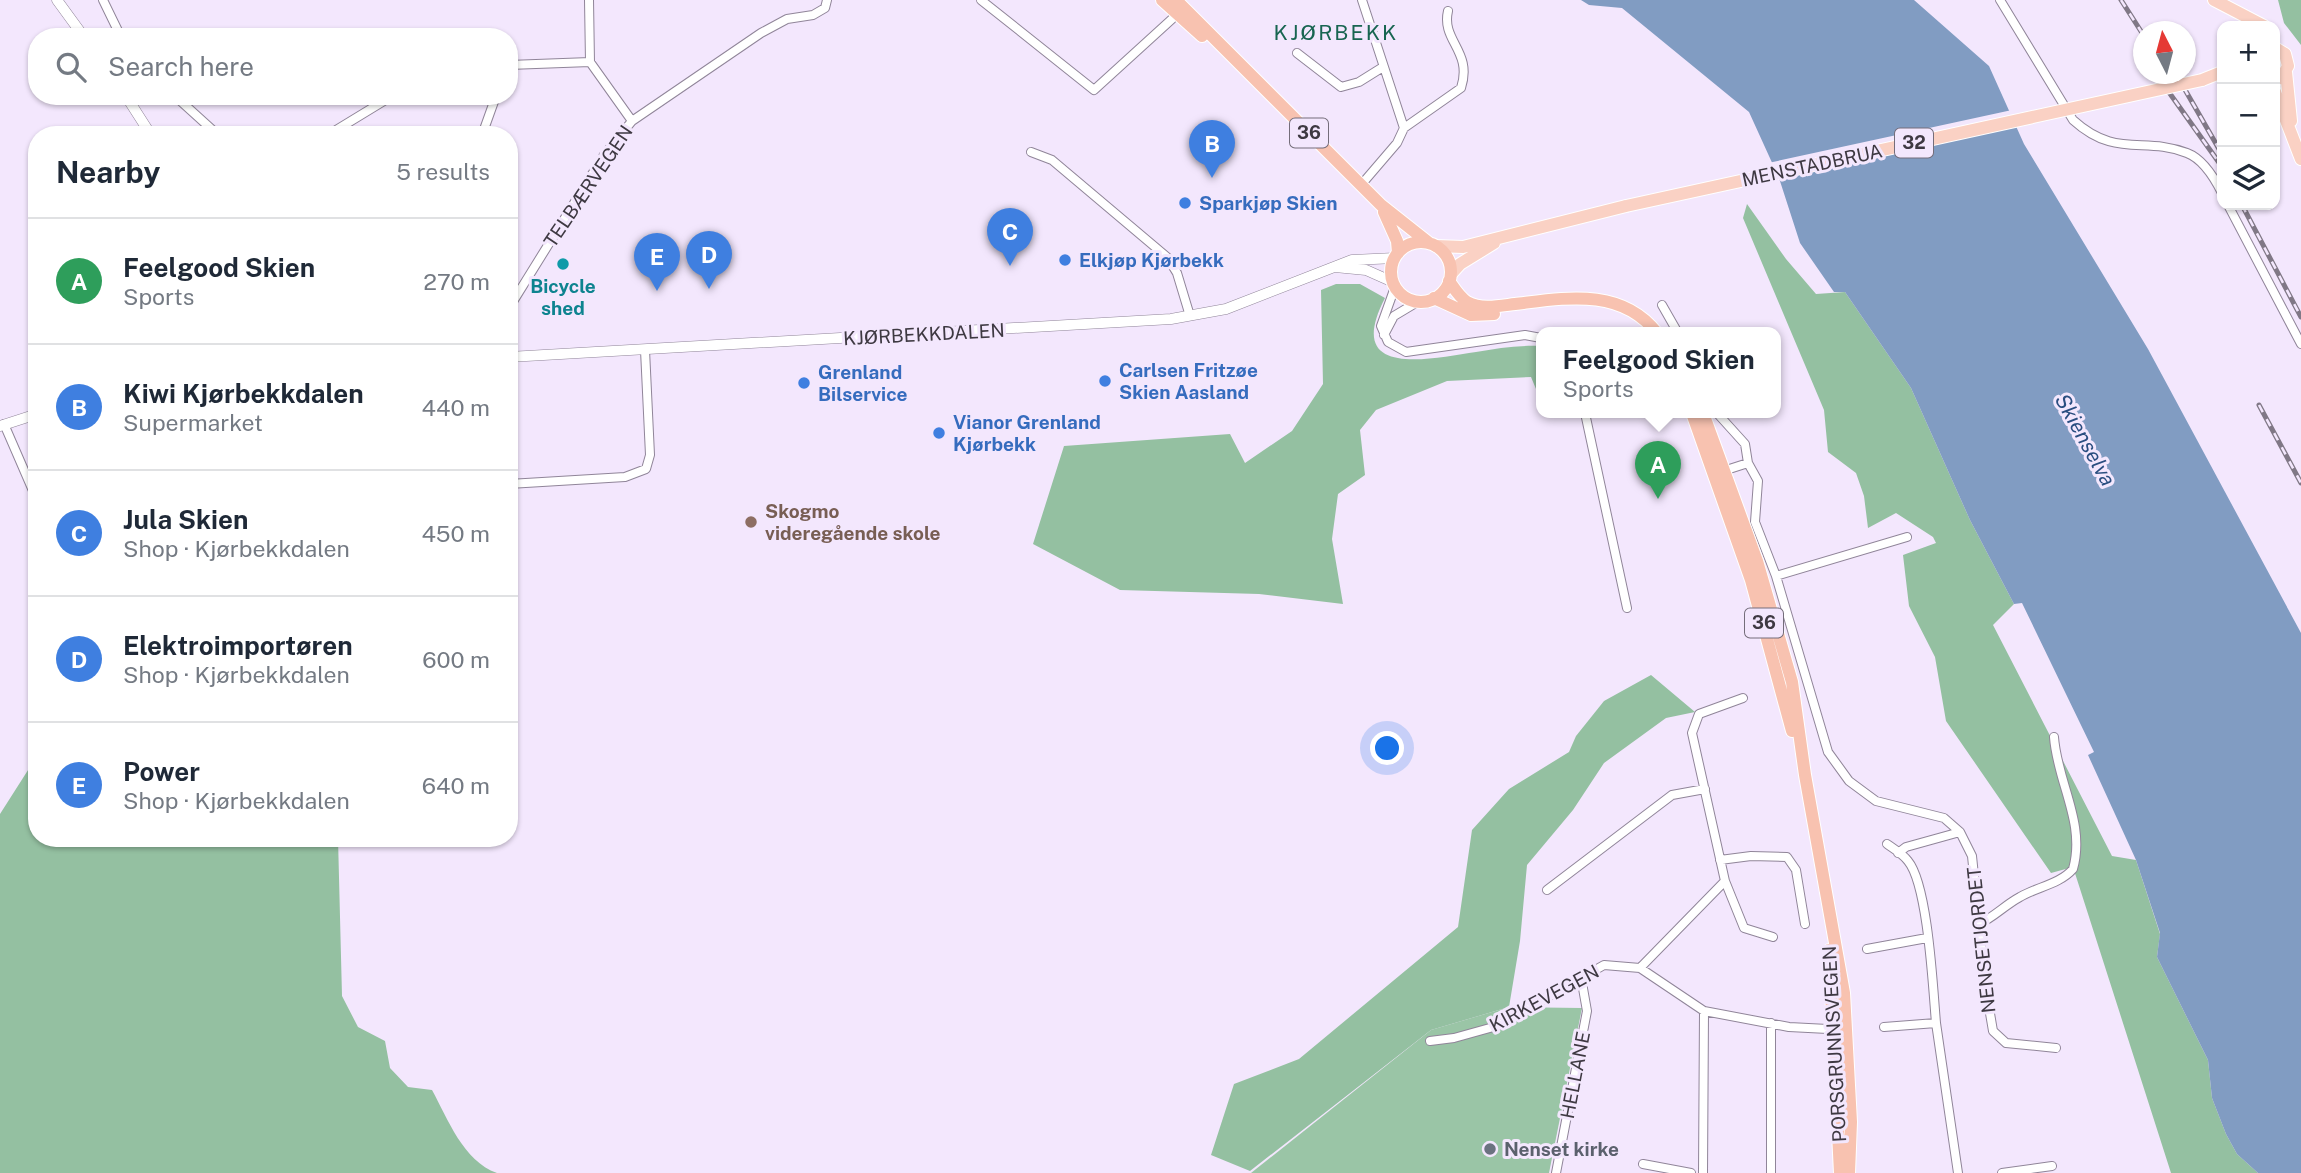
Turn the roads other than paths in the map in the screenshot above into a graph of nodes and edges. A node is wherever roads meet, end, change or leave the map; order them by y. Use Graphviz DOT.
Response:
graph roads {
  1 [pos="57,0"];
  2 [pos="103,0"];
  3 [pos="589,0"];
  4 [pos="827,0"];
  5 [pos="981,0"];
  6 [pos="1162,0"];
  7 [pos="1176,0"];
  8 [pos="1362,0"];
  9 [pos="2000,0"];
  10 [pos="2214,0"];
  11 [pos="1448,11"];
  12 [pos="2243,13"];
  13 [pos="1172,19"];
  14 [pos="2248,21"];
  15 [pos="2256,21"];
  16 [pos="78,28"];
  17 [pos="117,28"];
  18 [pos="2280,50"];
  19 [pos="1297,53"];
  20 [pos="590,62"];
  21 [pos="1236,62"];
  22 [pos="518,65"];
  23 [pos="1383,67"];
  24 [pos="2286,72"];
  25 [pos="2217,74"];
  26 [pos="2280,76"];
  27 [pos="2217,78"];
  28 [pos="2202,80"];
  29 [pos="132,105"];
  30 [pos="185,105"];
  31 [pos="377,105"];
  32 [pos="493,105"];
  33 [pos="2280,105"];
  34 [pos="632,121"];
  35 [pos="145,126"];
  36 [pos="208,126"];
  37 [pos="343,126"];
  38 [pos="485,126"];
  39 [pos="1404,128"];
  40 [pos="2292,135"];
  41 [pos="1031,152"];
  42 [pos="2301,159"];
  43 [pos="1361,185"];
  44 [pos="2217,185"];
  45 [pos="1381,205"];
  46 [pos="2231,210"];
  47 [pos="1506,236"];
  48 [pos="1432,244"];
  49 [pos="1396,255"];
  50 [pos="1331,267"];
  51 [pos="1450,278"];
  52 [pos="1394,285"];
  53 [pos="518,293"];
  54 [pos="1434,298"];
  55 [pos="1419,301"];
  56 [pos="1538,302"];
  57 [pos="1662,305"];
  58 [pos="1190,316"];
  59 [pos="1650,327"];
  60 [pos="1675,327"];
  61 [pos="1384,335"];
  62 [pos="1536,337"];
  63 [pos="2301,344"];
  64 [pos="645,350"];
  65 [pos="518,357"];
  66 [pos="28,417"];
  67 [pos="1586,418"];
  68 [pos="1694,418"];
  69 [pos="1704,418"];
  70 [pos="1722,418"];
  71 [pos="2,425"];
  72 [pos="1748,463"];
  73 [pos="1719,472"];
  74 [pos="28,481"];
  75 [pos="518,483"];
  76 [pos="1906,537"];
  77 [pos="1776,576"];
  78 [pos="1628,608"];
  79 [pos="1743,698"];
  80 [pos="2054,737"];
  81 [pos="1705,789"];
  82 [pos="1960,832"];
  83 [pos="1887,844"];
  84 [pos="1898,853"];
  85 [pos="1720,860"];
  86 [pos="1725,881"];
  87 [pos="1547,890"];
  88 [pos="1805,924"];
  89 [pos="1979,924"];
  90 [pos="1773,937"];
  91 [pos="1927,938"];
  92 [pos="1867,949"];
  93 [pos="1640,968"];
  94 [pos="1581,977"];
  95 [pos="1704,1012"];
  96 [pos="1771,1023"];
  97 [pos="1936,1023"];
  98 [pos="1884,1027"];
  99 [pos="1841,1031"];
  100 [pos="1430,1041"];
  101 [pos="2056,1048"];
  102 [pos="1643,1164"];
  103 [pos="2052,1167"];
  104 [pos="1666,1171"];
  105 [pos="1556,1173"];
  106 [pos="1691,1173"];
  107 [pos="1703,1173"];
  108 [pos="1771,1173"];
  109 [pos="1840,1173"];
  110 [pos="1849,1173"];
  111 [pos="1958,1173"];
  112 [pos="2002,1173"];
  1 -- 16 [label="street"];
  2 -- 17 [label="street"];
  3 -- 20 [label="street"];
  4 -- 34 [label="street, TELBÆRVEGEN"];
  5 -- 13 [label="street"];
  6 -- 21 [label="highway, 36"];
  7 -- 21 [label="highway, 36"];
  8 -- 23 [label="street"];
  9 -- 44 [label="street"];
  10 -- 12 [label="main road"];
  11 -- 39 [label="street"];
  12 -- 14 [label="main road"];
  12 -- 15 [label="main road"];
  18 -- 24 [label="main road"];
  19 -- 23 [label="street"];
  20 -- 22 [label="street"];
  20 -- 34 [label="street"];
  21 -- 43 [label="highway, 36"];
  23 -- 39 [label="street"];
  24 -- 26 [label="main road"];
  24 -- 40 [label="main road"];
  25 -- 28 [label="main road, MENSTADBRUA / 32"];
  27 -- 28 [label="main road, MENSTADBRUA / 32"];
  28 -- 47 [label="main road, MENSTADBRUA / 32, bridge"];
  29 -- 35 [label="street"];
  30 -- 36 [label="street"];
  31 -- 37 [label="street"];
  32 -- 38 [label="street"];
  33 -- 40 [label="main road"];
  34 -- 53 [label="street, TELBÆRVEGEN"];
  39 -- 43 [label="street"];
  40 -- 42 [label="main road"];
  41 -- 58 [label="street"];
  43 -- 45 [label="highway, 36"];
  45 -- 48 [label="highway, 36"];
  45 -- 49 [label="highway, 36"];
  46 -- 63 [label="street"];
  47 -- 48 [label="main road, MENSTADBRUA / 32"];
  47 -- 51 [label="main road, MENSTADBRUA / 32"];
  48 -- 49 [label="highway"];
  48 -- 51 [label="highway, 36"];
  49 -- 50 [label="street, KJØRBEKKDALEN"];
  49 -- 52 [label="highway, 36"];
  50 -- 52 [label="street, KJØRBEKKDALEN"];
  50 -- 58 [label="street, KJØRBEKKDALEN"];
  51 -- 54 [label="highway"];
  51 -- 56 [label="highway, 36"];
  52 -- 55 [label="highway"];
  52 -- 61 [label="street"];
  54 -- 55 [label="highway"];
  54 -- 56 [label="highway, 36"];
  55 -- 61 [label="street"];
  56 -- 59 [label="highway, 36"];
  57 -- 60 [label="street"];
  58 -- 64 [label="street, KJØRBEKKDALEN"];
  61 -- 62 [label="street"];
  64 -- 65 [label="street, KJØRBEKKDALEN"];
  64 -- 75 [label="street"];
  66 -- 71 [label="street"];
  67 -- 78 [label="street"];
  68 -- 73 [label="highway, PORSGRUNNSVEGEN / 36"];
  69 -- 73 [label="highway, PORSGRUNNSVEGEN / 36"];
  70 -- 72 [label="street"];
  71 -- 74 [label="street"];
  72 -- 73 [label="street"];
  72 -- 77 [label="street"];
  73 -- 99 [label="highway, PORSGRUNNSVEGEN / 36"];
  76 -- 77 [label="street"];
  77 -- 82 [label="street"];
  79 -- 81 [label="street"];
  80 -- 89 [label="street"];
  81 -- 85 [label="street"];
  81 -- 87 [label="street"];
  82 -- 84 [label="street"];
  82 -- 89 [label="street, NENSETJORDET"];
  83 -- 84 [label="street"];
  84 -- 91 [label="street"];
  85 -- 86 [label="street"];
  85 -- 88 [label="street"];
  86 -- 90 [label="street"];
  86 -- 93 [label="street"];
  89 -- 101 [label="street, NENSETJORDET"];
  91 -- 92 [label="street"];
  91 -- 97 [label="street"];
  93 -- 94 [label="street, KIRKEVEGEN"];
  93 -- 95 [label="street, KIRKEVEGEN"];
  94 -- 100 [label="street, KIRKEVEGEN"];
  94 -- 105 [label="street, HELLANE"];
  95 -- 96 [label="street, KIRKEVEGEN"];
  95 -- 107 [label="street"];
  96 -- 99 [label="street, KIRKEVEGEN"];
  96 -- 108 [label="street"];
  97 -- 98 [label="street"];
  97 -- 111 [label="street"];
  99 -- 109 [label="highway, PORSGRUNNSVEGEN / 36"];
  99 -- 110 [label="highway, PORSGRUNNSVEGEN / 36"];
  102 -- 104 [label="street"];
  103 -- 112 [label="street"];
  104 -- 106 [label="street"];
}
